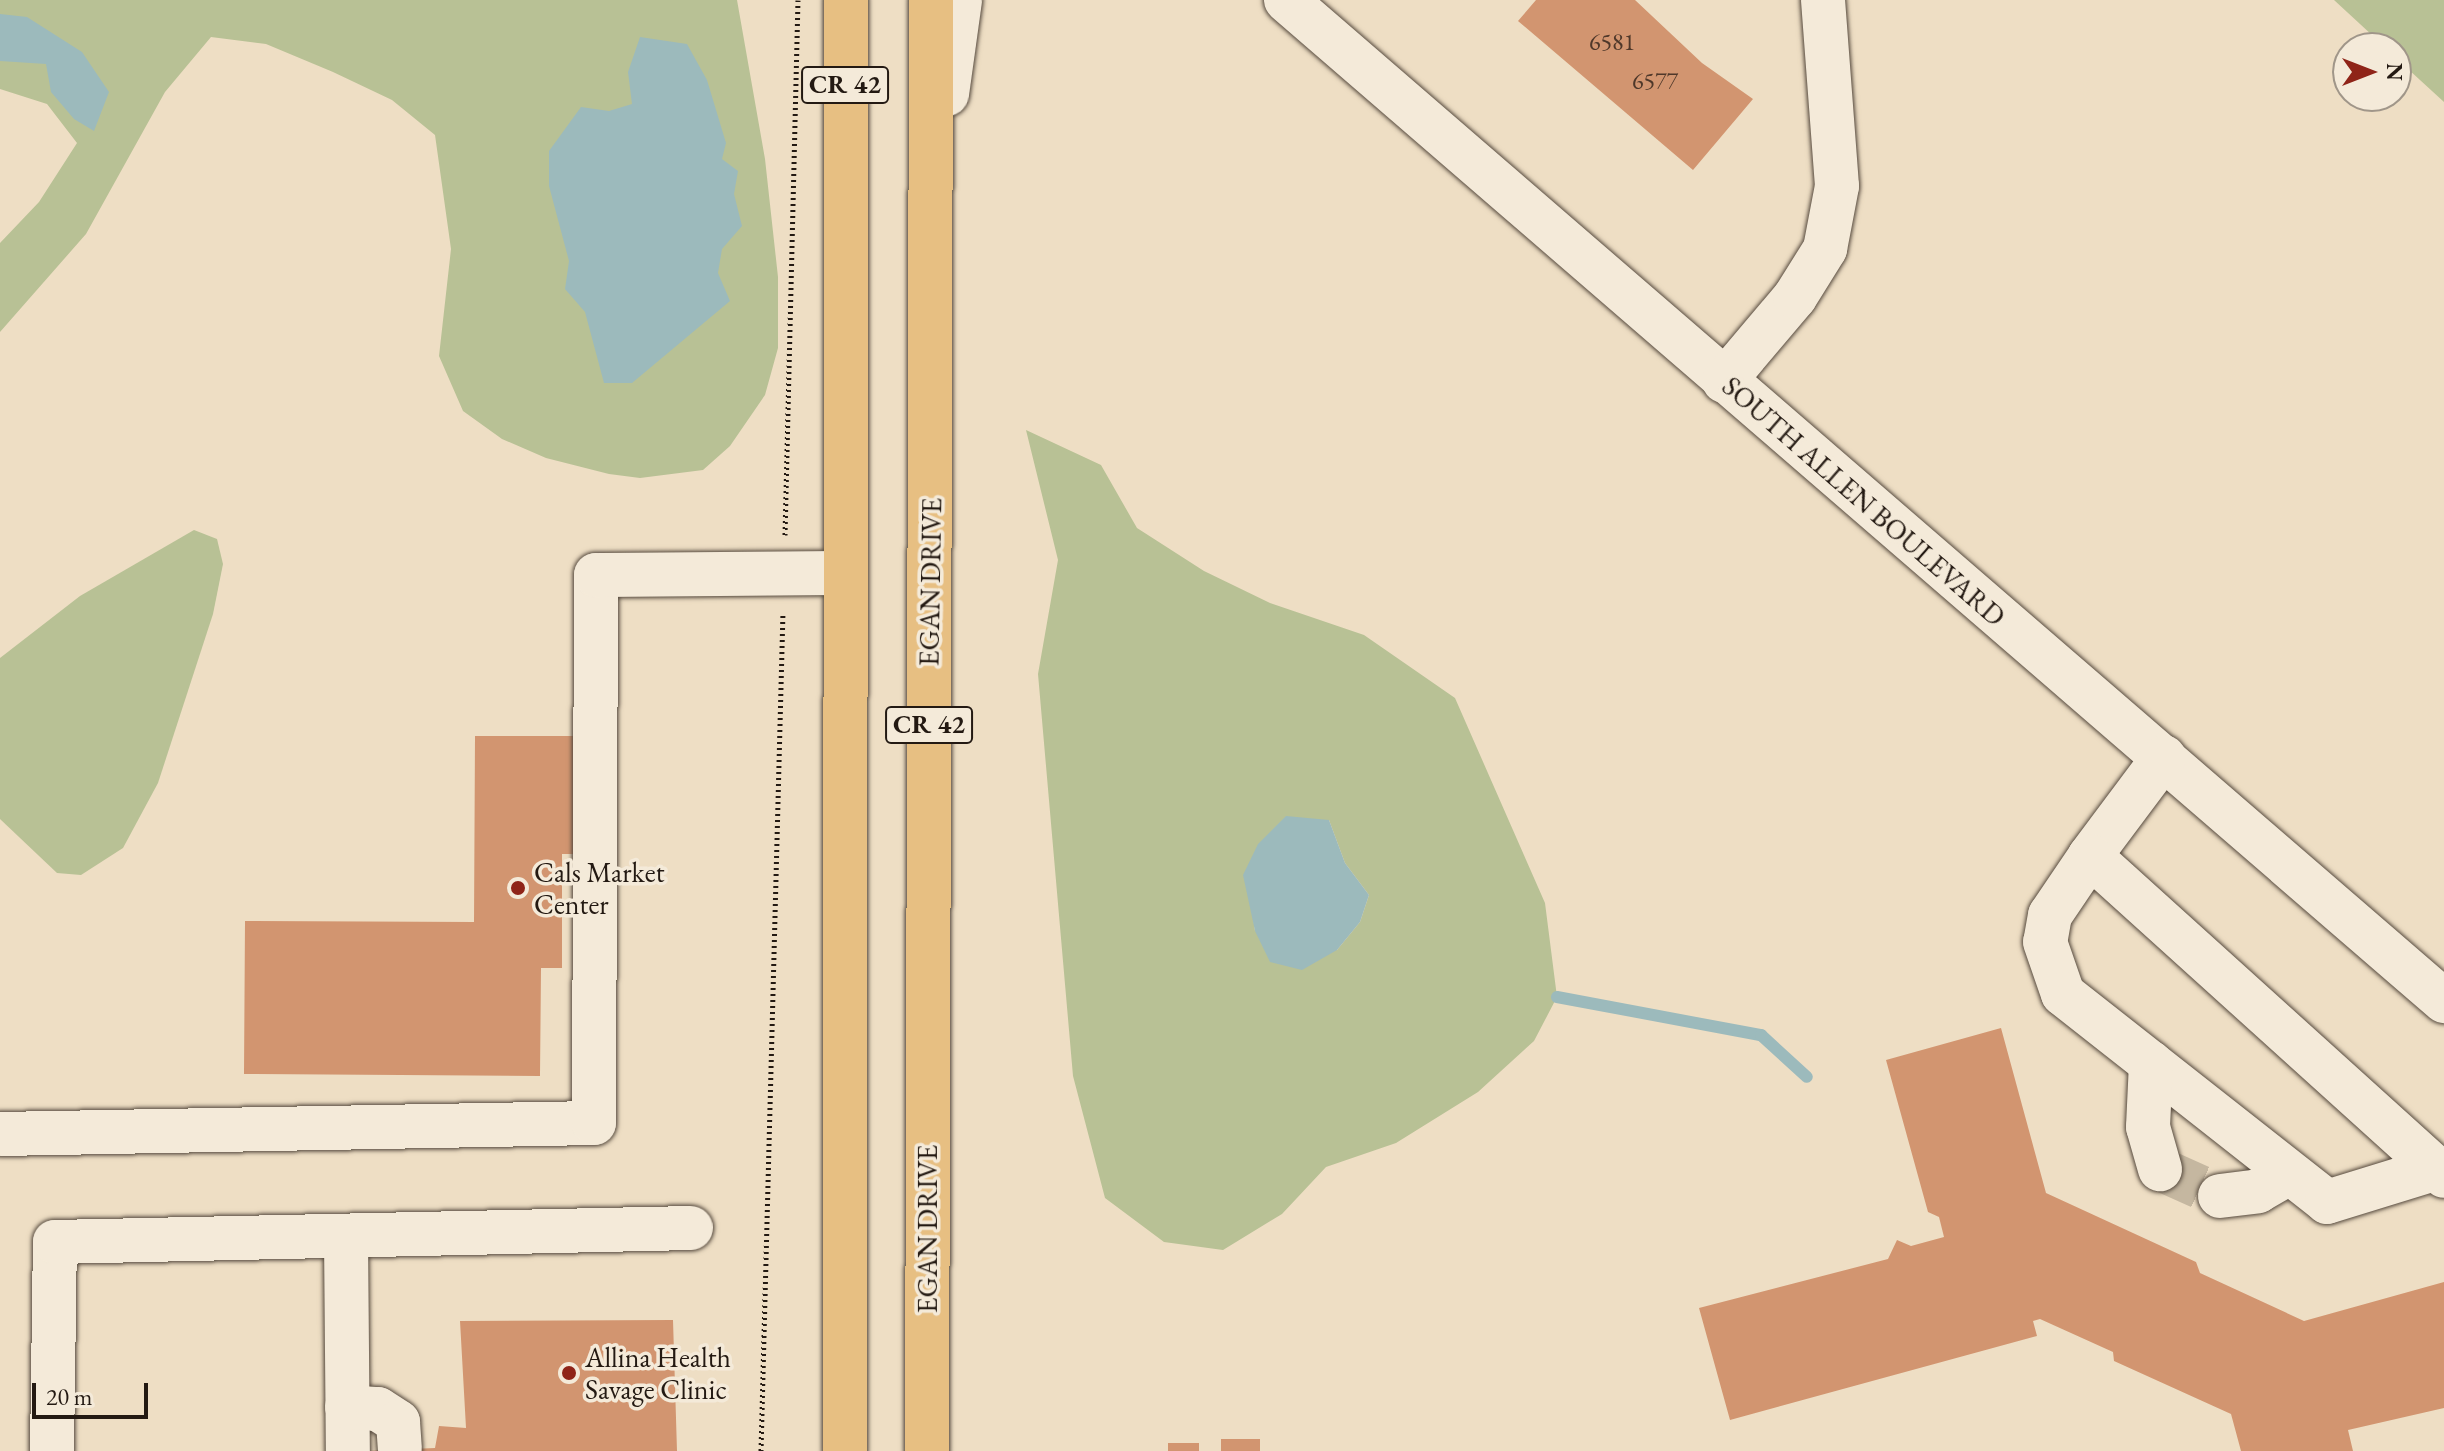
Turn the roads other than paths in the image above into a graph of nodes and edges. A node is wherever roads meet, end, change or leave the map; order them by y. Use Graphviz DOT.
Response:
graph roads {
  1 [pos="846,0"];
  2 [pos="931,0"];
  3 [pos="960,0"];
  4 [pos="1823,0"];
  5 [pos="1306,6"];
  6 [pos="932,236"];
  7 [pos="1724,381"];
  8 [pos="845,573"];
  9 [pos="2164,757"];
  10 [pos="2090,856"];
  11 [pos="2444,1001"];
  12 [pos="2151,1063"];
  13 [pos="0,1134"];
  14 [pos="2160,1169"];
  15 [pos="2289,1173"];
  16 [pos="2439,1173"];
  17 [pos="2220,1196"];
  18 [pos="691,1228"];
  19 [pos="346,1237"];
  20 [pos="347,1407"];
  21 [pos="400,1448"];
  22 [pos="52,1451"];
  23 [pos="348,1451"];
  24 [pos="845,1451"];
  25 [pos="927,1451"];
  1 -- 8 [label="highway, CR 42"];
  2 -- 6 [label="highway, EGAN DRIVE / CR 42"];
  3 -- 6 [label="street"];
  4 -- 7 [label="street"];
  5 -- 7 [label="street, SOUTH ALLEN BOULEVARD"];
  6 -- 25 [label="highway, EGAN DRIVE / CR 42"];
  7 -- 9 [label="street, SOUTH ALLEN BOULEVARD"];
  8 -- 13 [label="street"];
  8 -- 24 [label="highway, CR 42"];
  9 -- 10 [label="street"];
  9 -- 11 [label="street, SOUTH ALLEN BOULEVARD"];
  10 -- 12 [label="street"];
  10 -- 16 [label="street"];
  12 -- 14 [label="street"];
  12 -- 15 [label="street"];
  15 -- 16 [label="street"];
  15 -- 17 [label="street"];
  18 -- 19 [label="street"];
  19 -- 20 [label="street"];
  19 -- 22 [label="street"];
  20 -- 21 [label="street"];
  20 -- 23 [label="street"];
}
